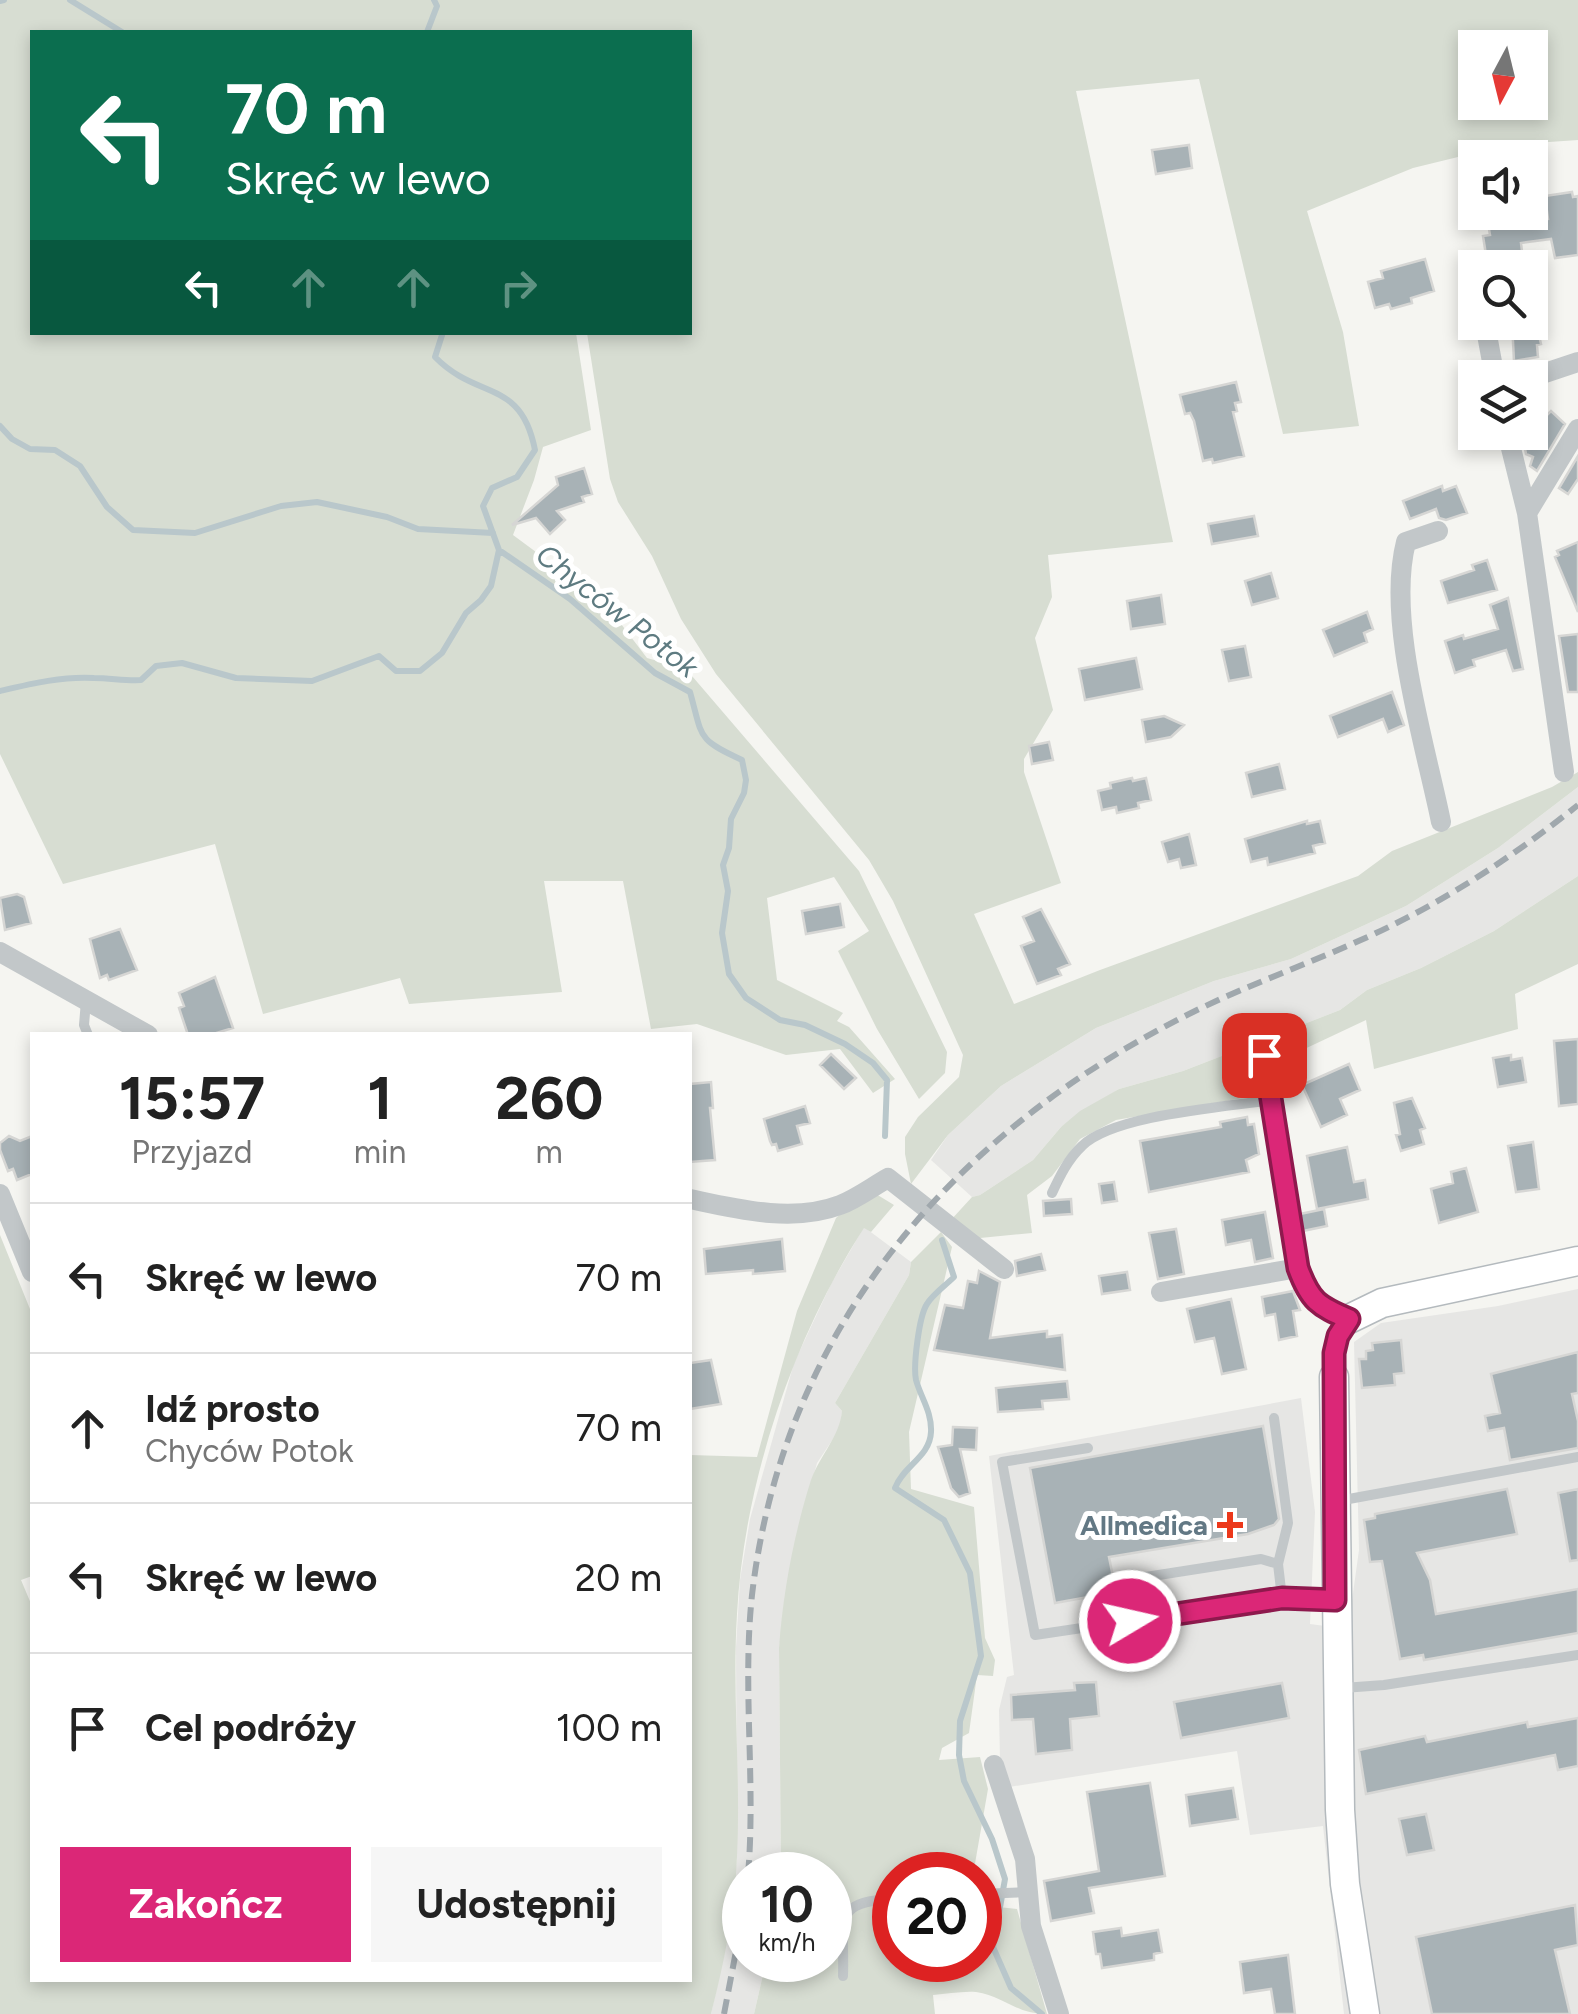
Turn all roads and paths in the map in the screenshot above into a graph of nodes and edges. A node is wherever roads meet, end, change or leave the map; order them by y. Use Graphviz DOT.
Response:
graph roads {
  1 [pos="1578,362"];
  2 [pos="1548,372"];
  3 [pos="1578,430"];
  4 [pos="1512,450"];
  5 [pos="1527,513"];
  6 [pos="1438,531"];
  7 [pos="1564,772"];
  8 [pos="1441,822"];
  9 [pos="0,952"];
  10 [pos="86,1000"];
  11 [pos="87,1032"];
  12 [pos="143,1032"];
  13 [pos="1264,1055"];
  14 [pos="1271,1100"];
  15 [pos="1052,1192"];
  16 [pos="0,1194"];
  17 [pos="692,1199"];
  18 [pos="1578,1261"];
  19 [pos="30,1267"];
  20 [pos="1298,1268"];
  21 [pos="1004,1269"];
  22 [pos="1161,1292"];
  23 [pos="1349,1319"];
  24 [pos="1334,1377"];
  25 [pos="1274,1418"];
  26 [pos="1088,1448"];
  27 [pos="1578,1457"];
  28 [pos="1336,1501"];
  29 [pos="1278,1564"];
  30 [pos="1282,1598"];
  31 [pos="1335,1600"];
  32 [pos="1130,1621"];
  33 [pos="1578,1655"];
  34 [pos="1337,1688"];
  35 [pos="994,1765"];
  36 [pos="1023,1892"];
  37 [pos="1002,1893"];
  38 [pos="1059,2014"];
  39 [pos="1365,2014"];
  1 -- 2 [label="street"];
  3 -- 5 [label="street"];
  4 -- 5 [label="street"];
  5 -- 7 [label="street"];
  6 -- 8 [label="street"];
  9 -- 10 [label="street"];
  10 -- 11 [label="lane"];
  10 -- 12 [label="street"];
  13 -- 14 [label="lane"];
  14 -- 15 [label="lane"];
  14 -- 20 [label="lane"];
  16 -- 19 [label="street"];
  17 -- 21 [label="street"];
  18 -- 23 [label="street"];
  20 -- 22 [label="street"];
  20 -- 23 [label="street"];
  23 -- 24 [label="street"];
  24 -- 28 [label="street"];
  25 -- 29 [label="lane"];
  26 -- 32 [label="lane"];
  27 -- 28 [label="lane"];
  28 -- 31 [label="street"];
  29 -- 30 [label="lane"];
  29 -- 32 [label="lane"];
  30 -- 31 [label="lane"];
  30 -- 32 [label="lane"];
  31 -- 34 [label="street"];
  33 -- 34 [label="lane"];
  34 -- 39 [label="street"];
  35 -- 36 [label="street"];
  36 -- 37 [label="lane"];
  36 -- 38 [label="street"];
}
